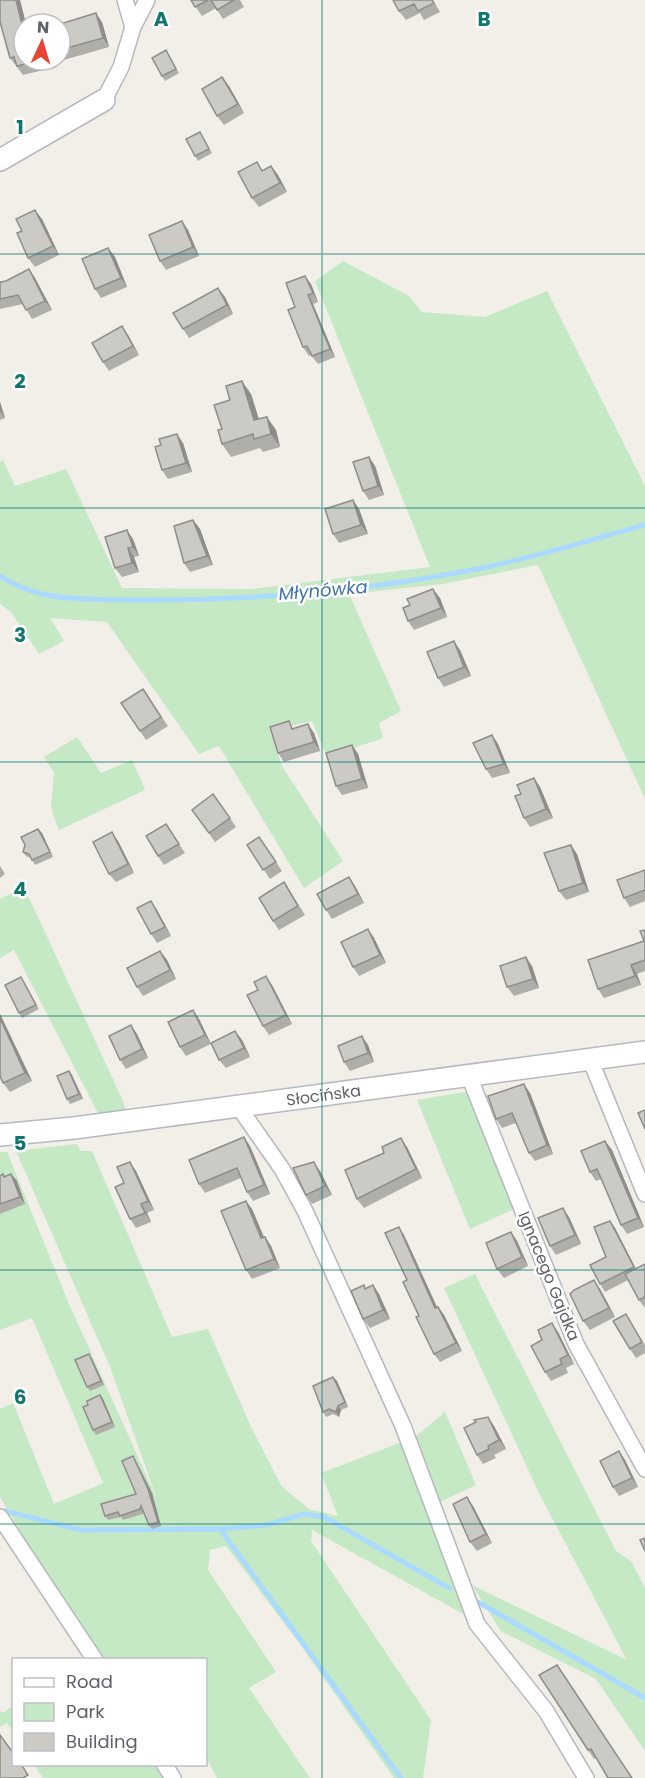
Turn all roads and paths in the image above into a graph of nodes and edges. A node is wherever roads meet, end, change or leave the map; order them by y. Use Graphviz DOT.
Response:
graph roads {
  1 [pos="125,0"];
  2 [pos="147,0"];
  3 [pos="133,27"];
  4 [pos="104,100"];
  5 [pos="0,160"];
  6 [pos="645,1052"];
  7 [pos="590,1059"];
  8 [pos="469,1076"];
  9 [pos="238,1106"];
  10 [pos="0,1134"];
  11 [pos="645,1194"];
  12 [pos="645,1469"];
  13 [pos="0,1517"];
  14 [pos="93,1658"];
  15 [pos="586,1778"];
  1 -- 3 [label="street"];
  2 -- 3 [label="street"];
  3 -- 4 [label="street"];
  4 -- 5 [label="street"];
  6 -- 7 [label="street, Słocińska"];
  7 -- 8 [label="street, Słocińska"];
  7 -- 11 [label="street"];
  8 -- 9 [label="street, Słocińska"];
  8 -- 12 [label="street, Ignacego Gajdka"];
  9 -- 10 [label="street, Słocińska"];
  9 -- 15 [label="street"];
  13 -- 14 [label="street"];
}
